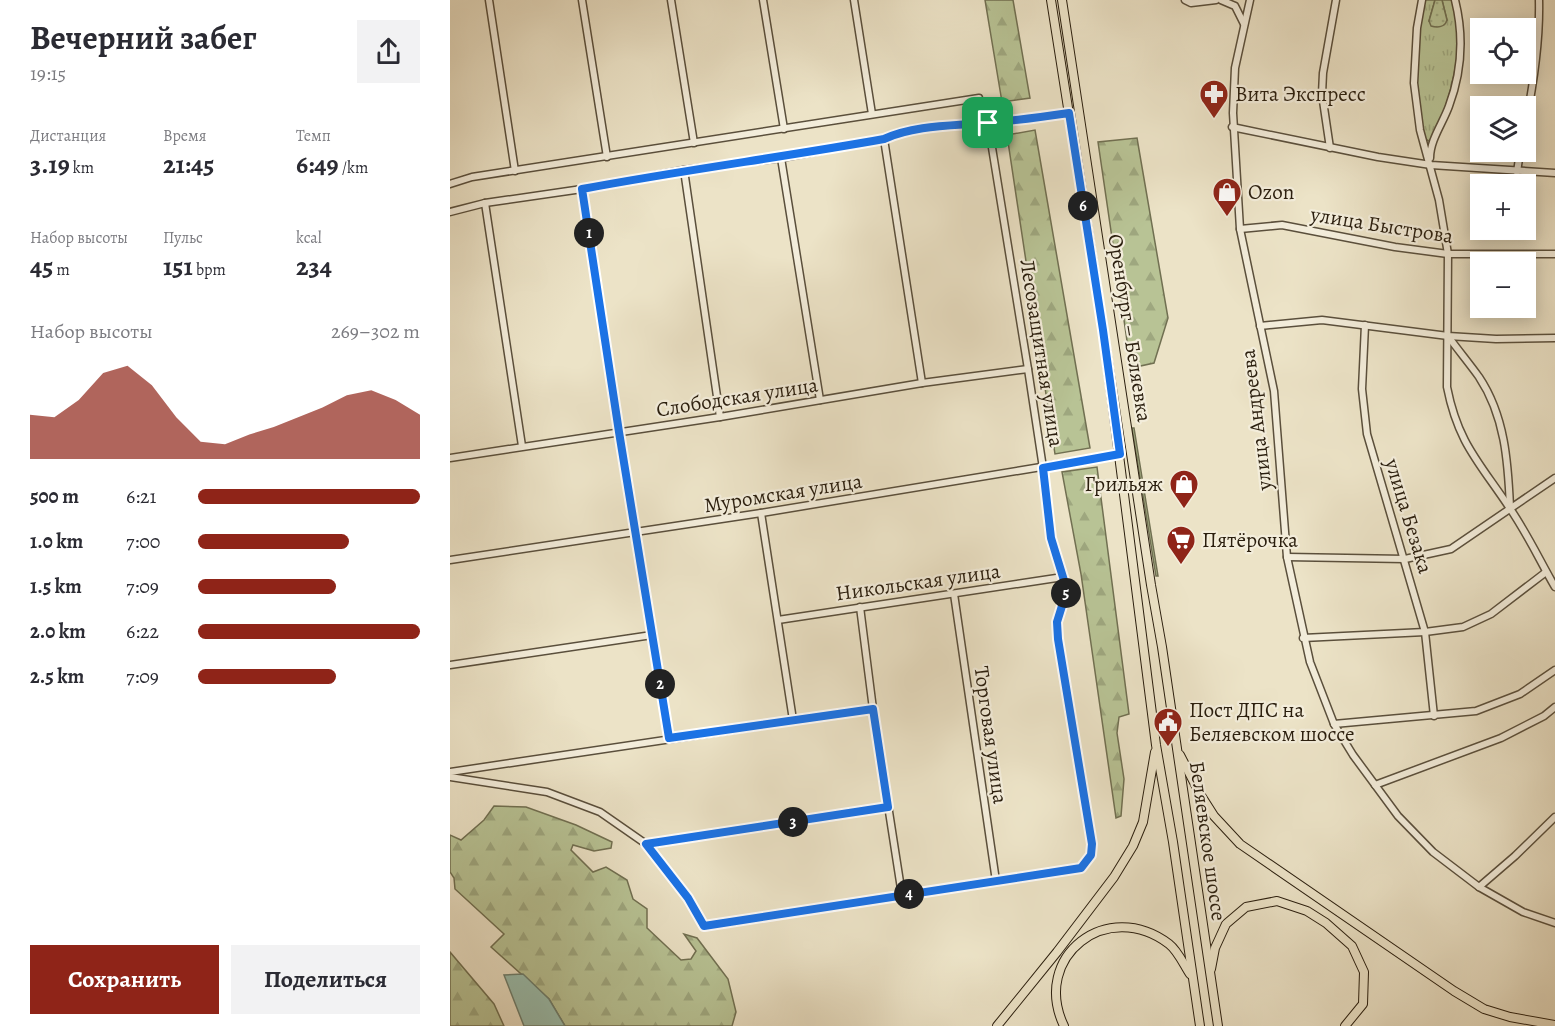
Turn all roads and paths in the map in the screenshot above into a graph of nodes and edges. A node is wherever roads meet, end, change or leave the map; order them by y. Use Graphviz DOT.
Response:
graph roads {
  1 [pos="489,0"];
  2 [pos="582,0"];
  3 [pos="672,0"];
  4 [pos="763,0"];
  5 [pos="854,0"];
  6 [pos="1051,0"];
  7 [pos="1062,0"];
  8 [pos="1185,0"];
  9 [pos="1216,0"];
  10 [pos="1221,0"];
  11 [pos="1250,0"];
  12 [pos="1336,0"];
  13 [pos="1422,0"];
  14 [pos="1455,0"];
  15 [pos="1539,0"];
  16 [pos="1244,24"];
  17 [pos="1531,96"];
  18 [pos="1069,113"];
  19 [pos="872,114"];
  20 [pos="988,123"];
  21 [pos="1232,127"];
  22 [pos="783,129"];
  23 [pos="884,139"];
  24 [pos="694,143"];
  25 [pos="1330,148"];
  26 [pos="607,157"];
  27 [pos="781,158"];
  28 [pos="1518,162"];
  29 [pos="1431,165"];
  30 [pos="684,170"];
  31 [pos="515,171"];
  32 [pos="1517,172"];
  33 [pos="1555,173"];
  34 [pos="450,184"];
  35 [pos="582,189"];
  36 [pos="485,202"];
  37 [pos="450,212"];
  38 [pos="1240,229"];
  39 [pos="1448,254"];
  40 [pos="1555,254"];
  41 [pos="1365,325"];
  42 [pos="1260,326"];
  43 [pos="1448,336"];
  44 [pos="1555,338"];
  45 [pos="1028,369"];
  46 [pos="922,384"];
  47 [pos="820,400"];
  48 [pos="720,417"];
  49 [pos="619,432"];
  50 [pos="522,446"];
  51 [pos="1120,454"];
  52 [pos="450,458"];
  53 [pos="1043,468"];
  54 [pos="1555,478"];
  55 [pos="1510,508"];
  56 [pos="761,513"];
  57 [pos="635,532"];
  58 [pos="1146,555"];
  59 [pos="1133,556"];
  60 [pos="1287,557"];
  61 [pos="1405,559"];
  62 [pos="450,560"];
  63 [pos="1546,572"];
  64 [pos="1063,577"];
  65 [pos="1555,587"];
  66 [pos="954,594"];
  67 [pos="860,607"];
  68 [pos="778,620"];
  69 [pos="1425,632"];
  70 [pos="652,635"];
  71 [pos="1304,638"];
  72 [pos="450,665"];
  73 [pos="1555,670"];
  74 [pos="1555,707"];
  75 [pos="873,709"];
  76 [pos="1434,716"];
  77 [pos="794,720"];
  78 [pos="1334,724"];
  79 [pos="669,738"];
  80 [pos="1156,745"];
  81 [pos="1176,749"];
  82 [pos="450,772"];
  83 [pos="450,777"];
  84 [pos="1375,785"];
  85 [pos="888,807"];
  86 [pos="1555,817"];
  87 [pos="646,844"];
  88 [pos="996,881"];
  89 [pos="1479,887"];
  90 [pos="902,895"];
  91 [pos="1555,923"];
  92 [pos="1210,977"];
  93 [pos="1192,978"];
  94 [pos="1555,1025"];
  95 [pos="997,1026"];
  96 [pos="1064,1026"];
  97 [pos="1200,1026"];
  98 [pos="1218,1026"];
  99 [pos="1345,1026"];
  1 -- 31 [label="street"];
  2 -- 26 [label="street"];
  3 -- 24 [label="street"];
  4 -- 22 [label="street"];
  5 -- 19 [label="street"];
  6 -- 18 [label="main road, Оренбург – Беляевка"];
  7 -- 58 [label="main road, Оренбург – Беляевка"];
  8 -- 9 [label="street"];
  10 -- 16 [label="street"];
  11 -- 16 [label="street, улица Андреева"];
  12 -- 25 [label="street"];
  13 -- 29 [label="street"];
  14 -- 29 [label="street"];
  15 -- 17 [label="street"];
  16 -- 21 [label="street, улица Андреева"];
  18 -- 20 [label="street"];
  18 -- 51 [label="main road, Оренбург – Беляевка"];
  19 -- 20 [label="street, Лесозащитная улица"];
  19 -- 22 [label="street"];
  20 -- 23 [label="street"];
  20 -- 45 [label="street, Лесозащитная улица"];
  21 -- 25 [label="street"];
  21 -- 38 [label="street, улица Андреева"];
  22 -- 24 [label="street"];
  23 -- 27 [label="street"];
  23 -- 46 [label="street"];
  24 -- 26 [label="street"];
  25 -- 29 [label="street"];
  26 -- 31 [label="street"];
  27 -- 30 [label="street"];
  27 -- 47 [label="street"];
  28 -- 32 [label="street"];
  29 -- 32 [label="street"];
  29 -- 39 [label="street"];
  30 -- 35 [label="street"];
  30 -- 48 [label="street"];
  31 -- 34 [label="street"];
  32 -- 33 [label="street"];
  35 -- 36 [label="street"];
  35 -- 49 [label="street"];
  36 -- 37 [label="street"];
  36 -- 50 [label="street"];
  38 -- 39 [label="street, улица Быстрова"];
  38 -- 42 [label="street, улица Андреева"];
  39 -- 40 [label="street, улица Быстрова"];
  39 -- 43 [label="street"];
  41 -- 42 [label="street"];
  41 -- 43 [label="street"];
  41 -- 61 [label="street, улица Безака"];
  42 -- 60 [label="street, улица Андреева"];
  43 -- 44 [label="street"];
  43 -- 55 [label="street"];
  43 -- 55 [label="street"];
  45 -- 46 [label="street, Слободская улица"];
  45 -- 53 [label="street, Лесозащитная улица"];
  46 -- 47 [label="street, Слободская улица"];
  47 -- 48 [label="street, Слободская улица"];
  48 -- 49 [label="street, Слободская улица"];
  49 -- 50 [label="street, Слободская улица"];
  49 -- 57 [label="street"];
  50 -- 52 [label="street, Слободская улица"];
  51 -- 53 [label="street, Муромская улица"];
  51 -- 59 [label="main road, Оренбург – Беляевка"];
  53 -- 56 [label="street, Муромская улица"];
  53 -- 64 [label="street, Лесозащитная улица"];
  54 -- 55 [label="street"];
  55 -- 61 [label="street"];
  55 -- 63 [label="street"];
  56 -- 57 [label="street, Муромская улица"];
  56 -- 68 [label="street"];
  57 -- 62 [label="street, Муромская улица"];
  57 -- 70 [label="street"];
  58 -- 81 [label="main road, Беляевское шоссе"];
  59 -- 80 [label="main road, Беляевское шоссе"];
  60 -- 61 [label="street"];
  60 -- 71 [label="street, улица Андреева"];
  61 -- 69 [label="street, улица Безака"];
  63 -- 65 [label="street"];
  63 -- 69 [label="street"];
  64 -- 66 [label="street, Никольская улица"];
  64 -- 88 [label="street, Лесозащитная улица"];
  66 -- 67 [label="street, Никольская улица"];
  66 -- 88 [label="street, Торговая улица"];
  67 -- 68 [label="street, Никольская улица"];
  67 -- 75 [label="street"];
  68 -- 77 [label="street"];
  69 -- 71 [label="street"];
  69 -- 76 [label="street, улица Безака"];
  70 -- 72 [label="street"];
  70 -- 79 [label="street"];
  71 -- 78 [label="street, улица Андреева"];
  73 -- 76 [label="street"];
  74 -- 84 [label="street"];
  75 -- 77 [label="street"];
  75 -- 85 [label="street"];
  76 -- 78 [label="street"];
  77 -- 79 [label="street"];
  78 -- 84 [label="street, улица Андреева"];
  79 -- 82 [label="street"];
  80 -- 93 [label="main road, Беляевское шоссе"];
  80 -- 95 [label="main road"];
  81 -- 92 [label="main road, Беляевское шоссе"];
  81 -- 94 [label="main road"];
  83 -- 87 [label="street"];
  84 -- 89 [label="street, улица Андреева"];
  85 -- 87 [label="street"];
  85 -- 90 [label="street"];
  86 -- 89 [label="street"];
  87 -- 90 [label="street"];
  88 -- 90 [label="street"];
  89 -- 91 [label="street, улица Андреева"];
  92 -- 98 [label="main road, Беляевское шоссе"];
  92 -- 99 [label="main road"];
  93 -- 96 [label="main road"];
  93 -- 97 [label="main road, Беляевское шоссе"];
}
